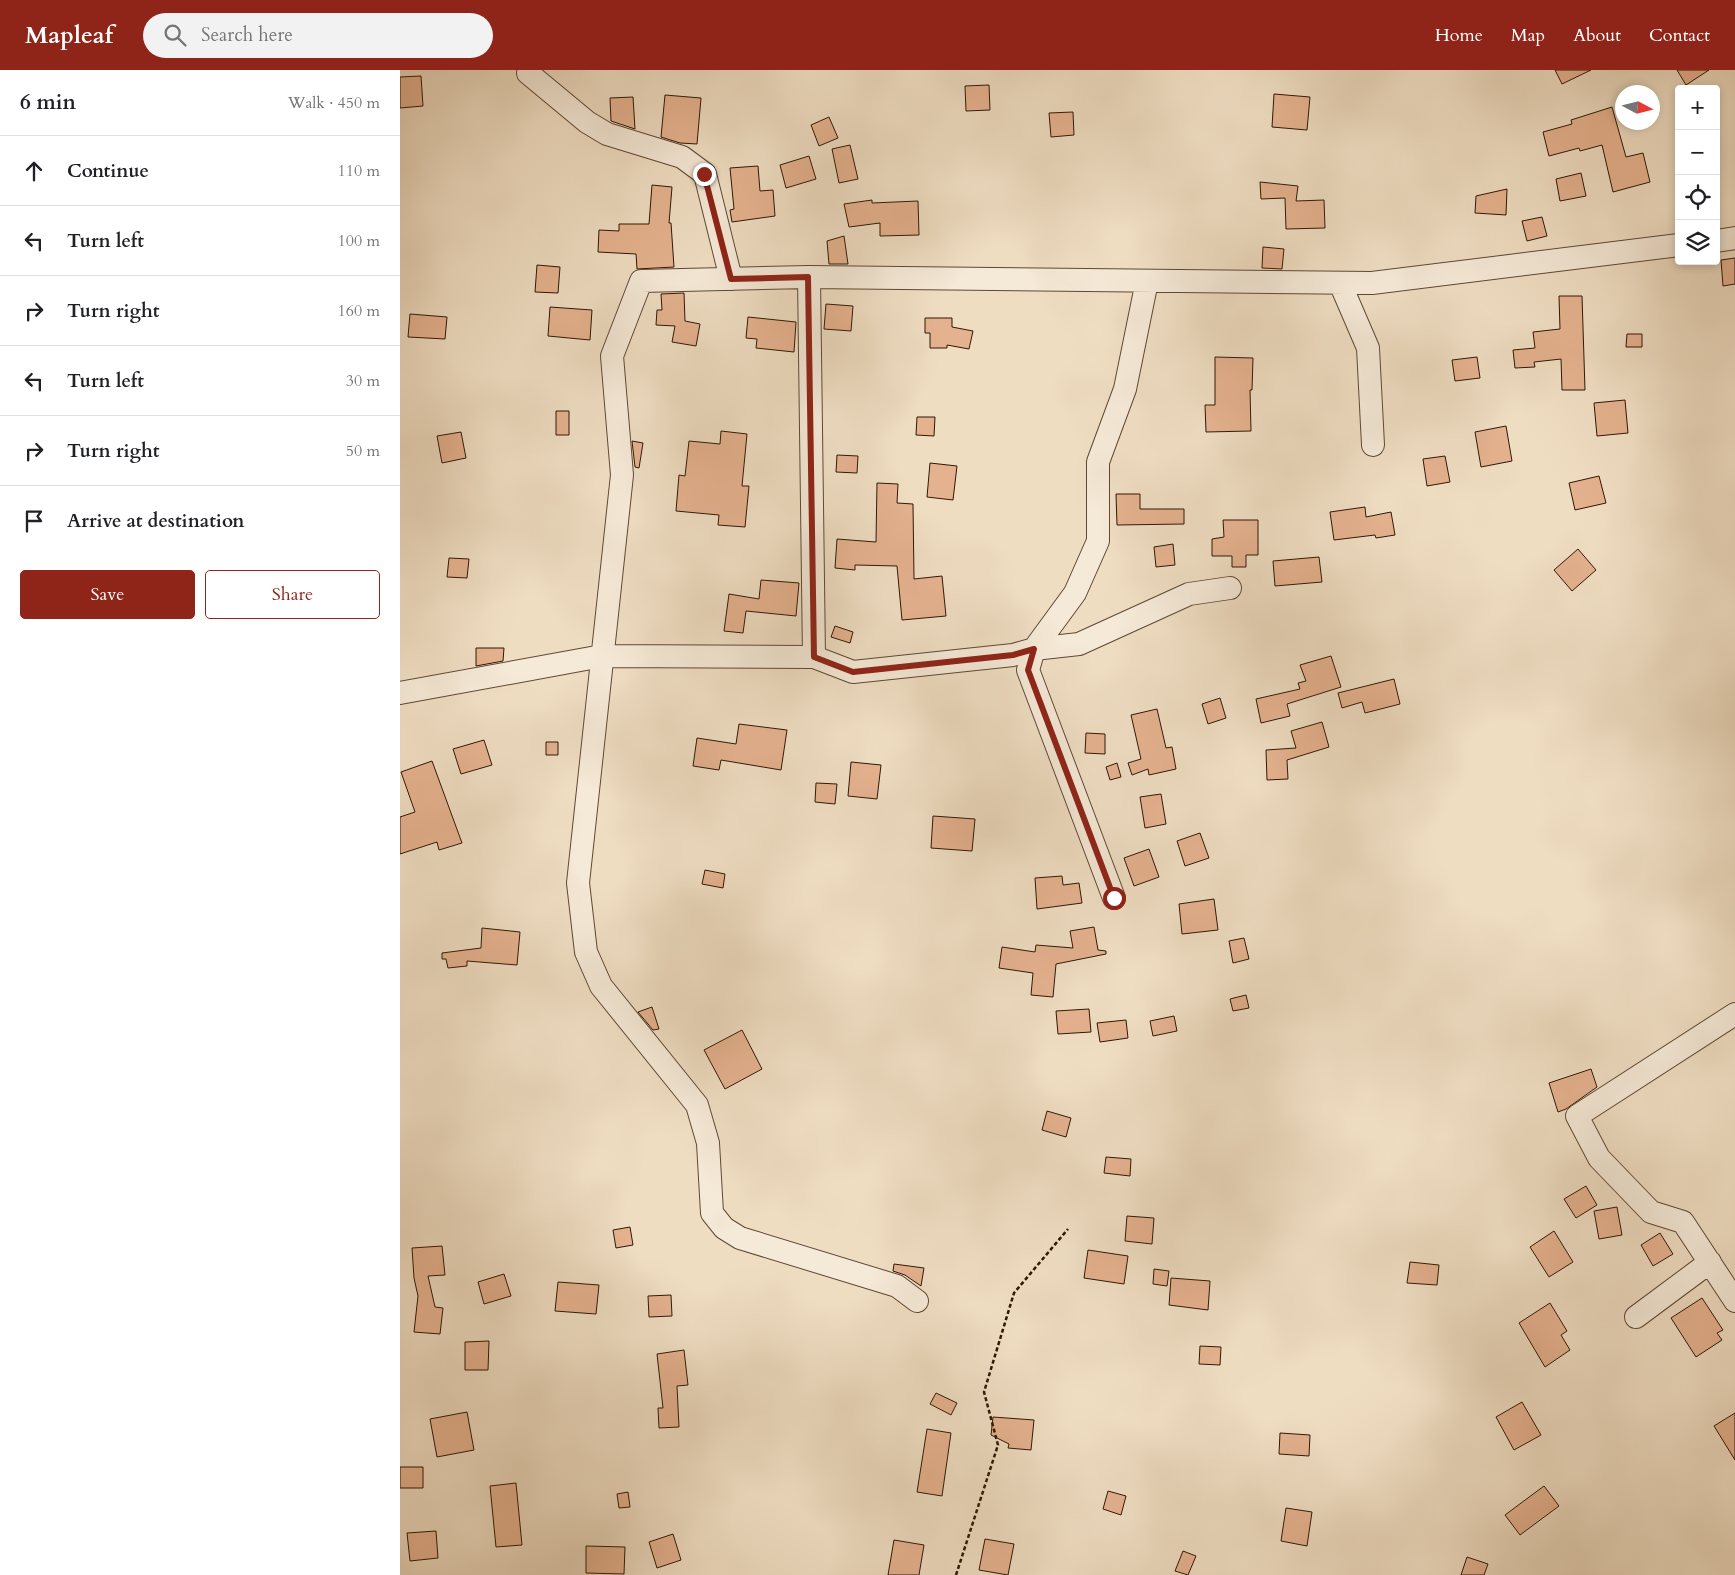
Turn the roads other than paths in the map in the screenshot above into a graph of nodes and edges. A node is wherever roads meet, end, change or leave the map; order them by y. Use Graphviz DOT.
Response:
graph roads {
  1 [pos="528,73"];
  2 [pos="1735,238"];
  3 [pos="1720,240"];
  4 [pos="1675,245"];
  5 [pos="808,277"];
  6 [pos="731,279"];
  7 [pos="1147,281"];
  8 [pos="1340,283"];
  9 [pos="1373,445"];
  10 [pos="1230,588"];
  11 [pos="1034,649"];
  12 [pos="602,656"];
  13 [pos="814,657"];
  14 [pos="400,693"];
  15 [pos="1114,898"];
  16 [pos="1735,1014"];
  17 [pos="1710,1262"];
  18 [pos="918,1301"];
  19 [pos="1735,1301"];
  20 [pos="1636,1317"];
  1 -- 6 [label="street"];
  2 -- 3 [label="street"];
  4 -- 8 [label="street"];
  5 -- 6 [label="street"];
  5 -- 7 [label="street"];
  5 -- 13 [label="street"];
  6 -- 12 [label="street"];
  7 -- 8 [label="street"];
  7 -- 11 [label="street"];
  8 -- 9 [label="street"];
  10 -- 11 [label="street"];
  11 -- 13 [label="street"];
  11 -- 15 [label="street"];
  12 -- 13 [label="street"];
  12 -- 14 [label="street"];
  12 -- 18 [label="street"];
  16 -- 17 [label="street"];
  17 -- 19 [label="street"];
  17 -- 20 [label="street"];
}
